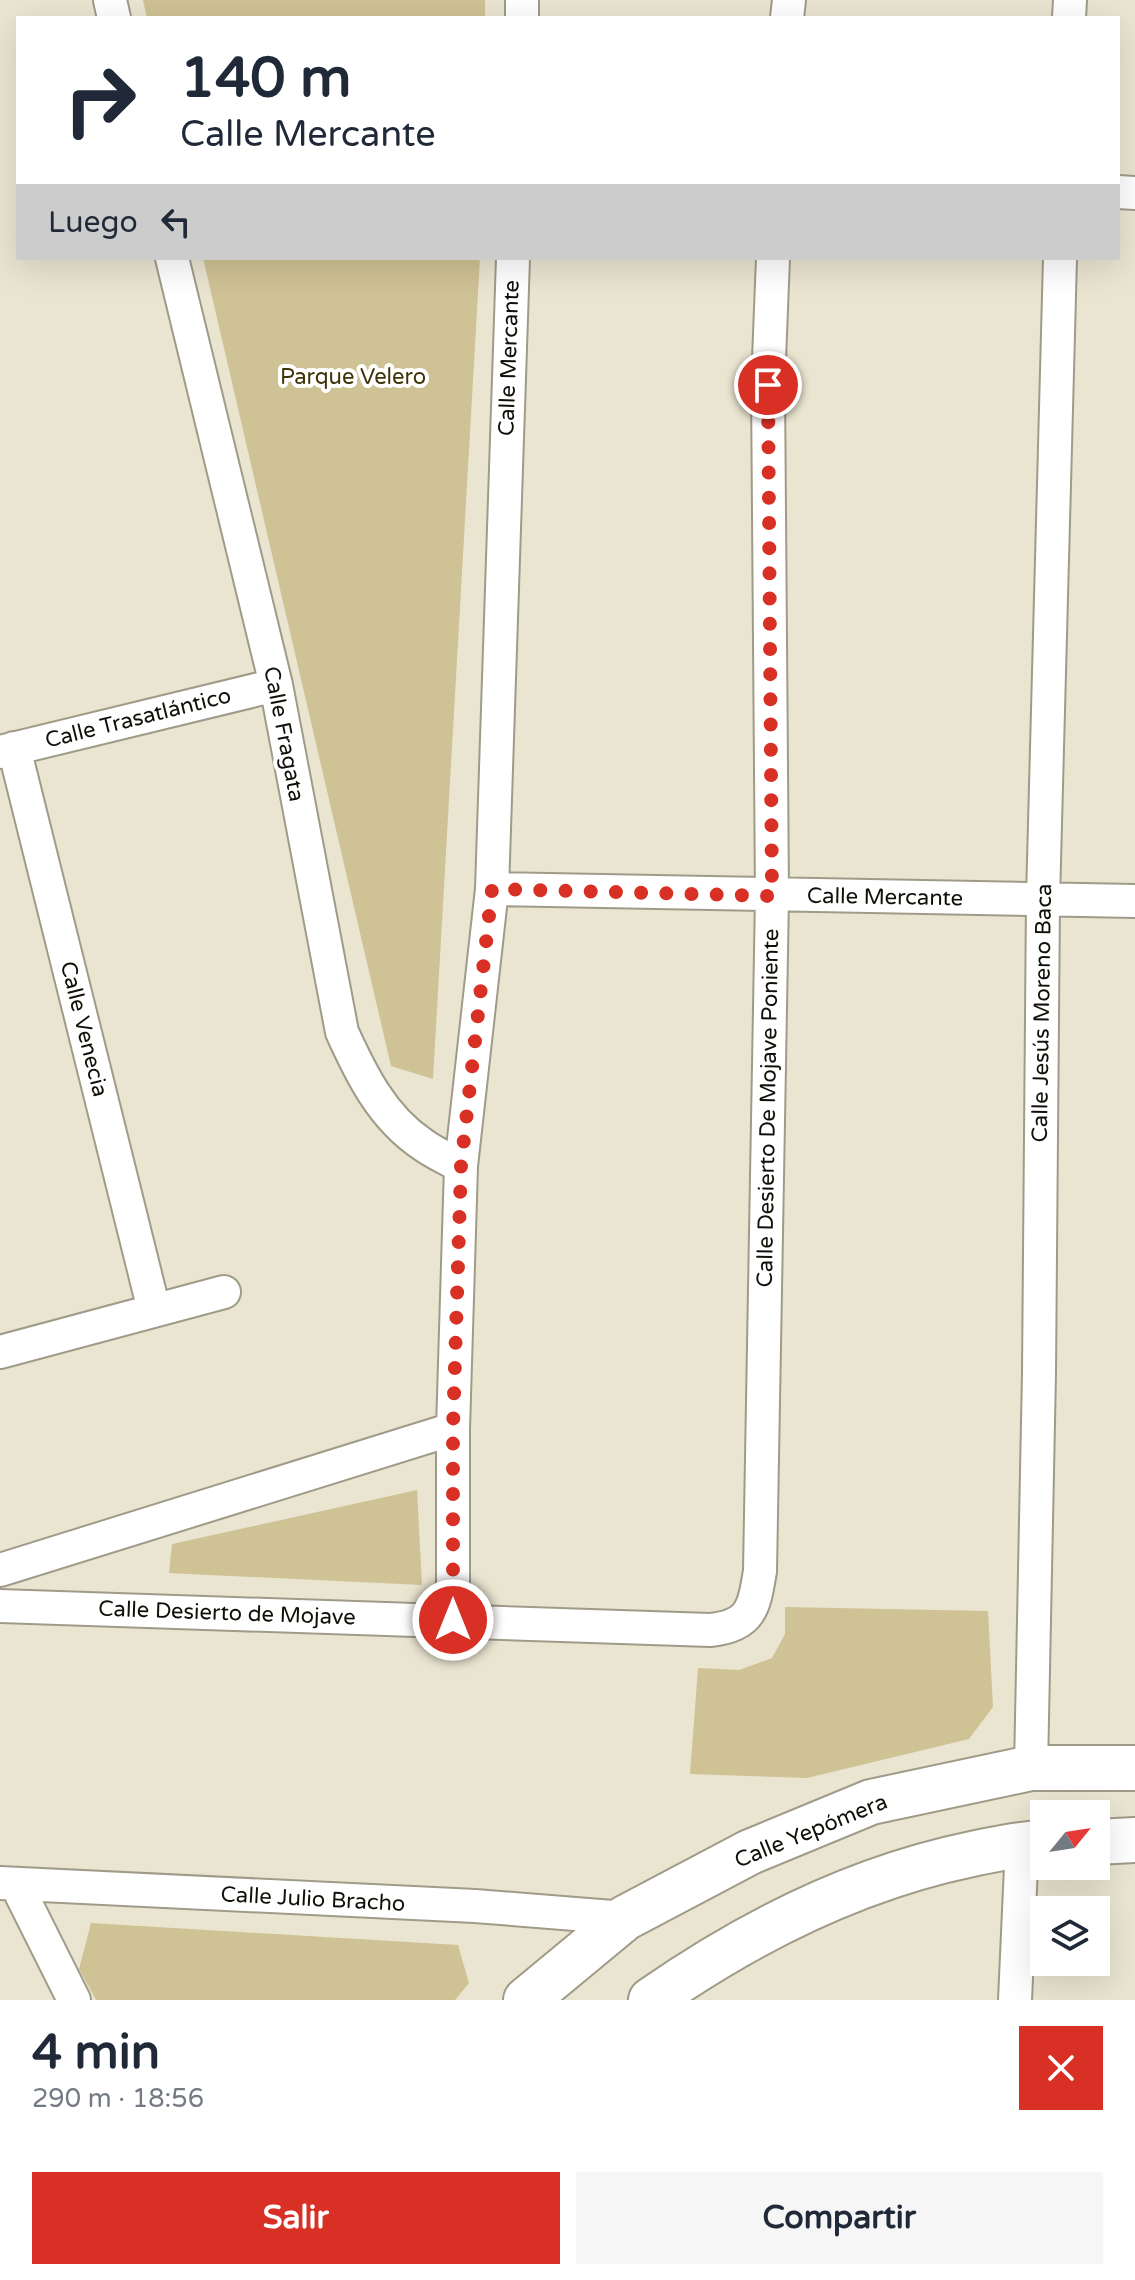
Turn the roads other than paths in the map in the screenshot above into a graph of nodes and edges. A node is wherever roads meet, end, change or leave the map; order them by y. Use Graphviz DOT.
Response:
graph roads {
  1 [pos="172,260"];
  2 [pos="513,260"];
  3 [pos="773,260"];
  4 [pos="1060,260"];
  5 [pos="276,685"];
  6 [pos="7,750"];
  7 [pos="492,889"];
  8 [pos="772,896"];
  9 [pos="1043,899"];
  10 [pos="1135,901"];
  11 [pos="461,1166"];
  12 [pos="224,1292"];
  13 [pos="154,1310"];
  14 [pos="0,1352"];
  15 [pos="453,1429"];
  16 [pos="0,1570"];
  17 [pos="0,1606"];
  18 [pos="453,1620"];
  19 [pos="1031,1768"];
  20 [pos="1135,1768"];
  21 [pos="1135,1840"];
  22 [pos="1110,1841"];
  23 [pos="1030,1845"];
  24 [pos="1030,1870"];
  25 [pos="8,1884"];
  26 [pos="625,1918"];
  27 [pos="74,2000"];
  28 [pos="526,2000"];
  29 [pos="651,2000"];
  30 [pos="1015,2000"];
  1 -- 5 [label="street, Calle Fragata"];
  2 -- 7 [label="street, Calle Mercante"];
  3 -- 8 [label="street, Calle Desierto De Mojave Poniente"];
  4 -- 9 [label="street, Calle Jesús Moreno Baca"];
  5 -- 6 [label="street, Calle Trasatlántico"];
  5 -- 11 [label="street, Calle Fragata"];
  6 -- 13 [label="street, Calle Venecia"];
  7 -- 8 [label="street, Calle Mercante"];
  7 -- 11 [label="street, Calle Mercante"];
  8 -- 9 [label="street, Calle Mercante"];
  8 -- 18 [label="street, Calle Desierto De Mojave Poniente"];
  9 -- 10 [label="street, Calle Mercante"];
  9 -- 19 [label="street, Calle Jesús Moreno Baca"];
  11 -- 15 [label="street, Calle Mercante"];
  12 -- 13 [label="street"];
  13 -- 14 [label="street"];
  15 -- 16 [label="street"];
  15 -- 18 [label="street, Calle Mercante"];
  17 -- 18 [label="street, Calle Desierto de Mojave"];
  19 -- 20 [label="main road, Calle Yepómera"];
  19 -- 26 [label="main road, Calle Yepómera"];
  21 -- 22 [label="main road"];
  23 -- 29 [label="main road"];
  24 -- 30 [label="street"];
  25 -- 26 [label="street, Calle Julio Bracho"];
  25 -- 27 [label="street"];
  26 -- 28 [label="main road, Calle Yepómera"];
}
